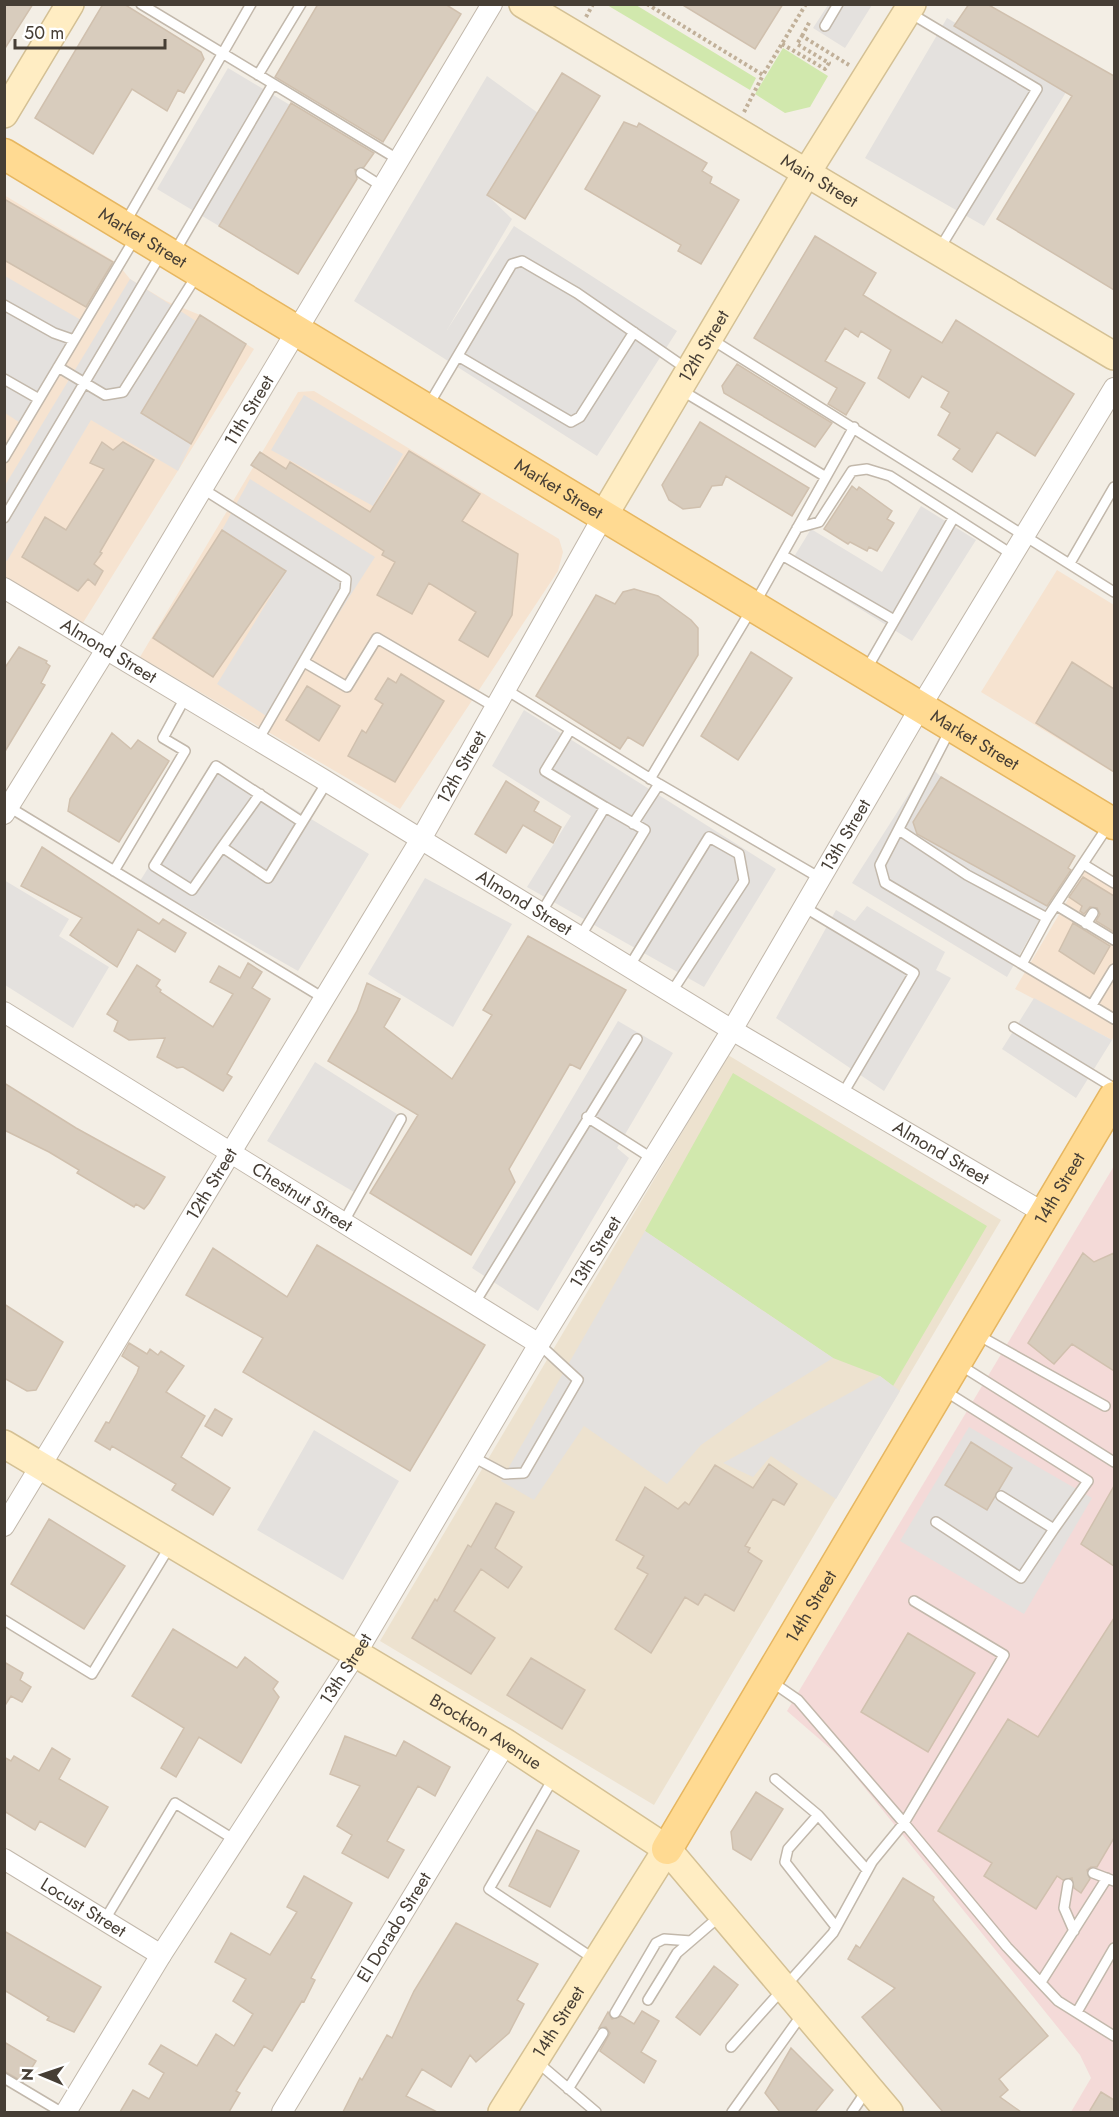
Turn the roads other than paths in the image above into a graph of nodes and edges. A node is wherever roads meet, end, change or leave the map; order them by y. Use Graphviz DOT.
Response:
graph roads {
  1 [pos="70,4"];
  2 [pos="141,4"];
  3 [pos="251,4"];
  4 [pos="301,4"];
  5 [pos="492,4"];
  6 [pos="523,4"];
  7 [pos="838,4"];
  8 [pos="910,8"];
  9 [pos="825,26"];
  10 [pos="223,54"];
  11 [pos="258,75"];
  12 [pos="273,84"];
  13 [pos="4,114"];
  14 [pos="4,154"];
  15 [pos="399,160"];
  16 [pos="807,172"];
  17 [pos="361,173"];
  18 [pos="383,187"];
  19 [pos="131,230"];
  20 [pos="938,251"];
  21 [pos="168,252"];
  22 [pos="200,271"];
  23 [pos="4,305"];
  24 [pos="298,330"];
  25 [pos="634,332"];
  26 [pos="709,337"];
  27 [pos="74,340"];
  28 [pos="458,356"];
  29 [pos="1114,356"];
  30 [pos="58,367"];
  31 [pos="4,379"];
  32 [pos="684,379"];
  33 [pos="85,384"];
  34 [pos="1114,388"];
  35 [pos="39,399"];
  36 [pos="427,408"];
  37 [pos="854,427"];
  38 [pos="6,452"];
  39 [pos="826,477"];
  40 [pos="1114,487"];
  41 [pos="202,489"];
  42 [pos="604,515"];
  43 [pos="954,517"];
  44 [pos="4,518"];
  45 [pos="797,528"];
  46 [pos="1025,534"];
  47 [pos="782,555"];
  48 [pos="1013,555"];
  49 [pos="1070,563"];
  50 [pos="4,588"];
  51 [pos="1114,592"];
  52 [pos="754,605"];
  53 [pos="894,620"];
  54 [pos="107,648"];
  55 [pos="303,662"];
  56 [pos="865,672"];
  57 [pos="505,689"];
  58 [pos="186,696"];
  59 [pos="921,706"];
  60 [pos="495,707"];
  61 [pos="952,725"];
  62 [pos="570,730"];
  63 [pos="258,740"];
  64 [pos="650,778"];
  65 [pos="327,782"];
  66 [pos="659,784"];
  67 [pos="260,794"];
  68 [pos="6,811"];
  69 [pos="603,811"];
  70 [pos="302,822"];
  71 [pos="1113,823"];
  72 [pos="633,824"];
  73 [pos="899,830"];
  74 [pos="421,839"];
  75 [pos="222,847"];
  76 [pos="1083,864"];
  77 [pos="114,871"];
  78 [pos="820,878"];
  79 [pos="1113,882"];
  80 [pos="1106,891"];
  81 [pos="1056,905"];
  82 [pos="804,907"];
  83 [pos="541,913"];
  84 [pos="1093,913"];
  85 [pos="1047,918"];
  86 [pos="1086,924"];
  87 [pos="1114,927"];
  88 [pos="580,937"];
  89 [pos="1112,938"];
  90 [pos="1022,964"];
  91 [pos="629,967"];
  92 [pos="1114,969"];
  93 [pos="671,993"];
  94 [pos="324,999"];
  95 [pos="1092,1005"];
  96 [pos="4,1012"];
  97 [pos="1114,1019"];
  98 [pos="1014,1027"];
  99 [pos="732,1030"];
  100 [pos="637,1038"];
  101 [pos="1114,1088"];
  102 [pos="842,1095"];
  103 [pos="1114,1097"];
  104 [pos="587,1117"];
  105 [pos="401,1119"];
  106 [pos="228,1153"];
  107 [pos="653,1159"];
  108 [pos="1044,1213"];
  109 [pos="343,1223"];
  110 [pos="474,1304"];
  111 [pos="973,1332"];
  112 [pos="539,1344"];
  113 [pos="955,1363"];
  114 [pos="940,1388"];
  115 [pos="1105,1406"];
  116 [pos="4,1444"];
  117 [pos="473,1457"];
  118 [pos="1114,1462"];
  119 [pos="39,1466"];
  120 [pos="1001,1496"];
  121 [pos="936,1522"];
  122 [pos="4,1527"];
  123 [pos="1054,1529"];
  124 [pos="171,1543"];
  125 [pos="914,1601"];
  126 [pos="4,1620"];
  127 [pos="357,1652"];
  128 [pos="767,1679"];
  129 [pos="506,1743"];
  130 [pos="555,1775"];
  131 [pos="775,1779"];
  132 [pos="819,1815"];
  133 [pos="904,1823"];
  134 [pos="235,1840"];
  135 [pos="667,1849"];
  136 [pos="4,1859"];
  137 [pos="867,1870"];
  138 [pos="1093,1873"];
  139 [pos="1111,1880"];
  140 [pos="1068,1884"];
  141 [pos="722,1914"];
  142 [pos="104,1921"];
  143 [pos="836,1928"];
  144 [pos="1074,1931"];
  145 [pos="691,1941"];
  146 [pos="1114,1948"];
  147 [pos="161,1954"];
  148 [pos="596,1960"];
  149 [pos="1041,1983"];
  150 [pos="783,1987"];
  151 [pos="648,2001"];
  152 [pos="804,2012"];
  153 [pos="1077,2012"];
  154 [pos="615,2013"];
  155 [pos="603,2033"];
  156 [pos="1114,2036"];
  157 [pos="730,2047"];
  158 [pos="534,2060"];
  159 [pos="4,2078"];
  160 [pos="568,2088"];
  161 [pos="868,2088"];
  162 [pos="508,2110"];
  163 [pos="61,2112"];
  164 [pos="66,2112"];
  165 [pos="282,2112"];
  166 [pos="596,2112"];
  167 [pos="732,2112"];
  168 [pos="852,2112"];
  169 [pos="889,2112"];
  1 -- 13 [label="street"];
  2 -- 10 [label="lane"];
  3 -- 10 [label="lane"];
  4 -- 11 [label="lane"];
  5 -- 15 [label="street, 11th Street"];
  6 -- 16 [label="street, Main Street"];
  7 -- 9 [label="lane"];
  8 -- 16 [label="street, 12th Street"];
  8 -- 20 [label="lane"];
  10 -- 11 [label="lane"];
  10 -- 19 [label="lane"];
  11 -- 12 [label="lane"];
  12 -- 15 [label="lane"];
  12 -- 21 [label="lane"];
  14 -- 19 [label="main road, Market Street"];
  15 -- 18 [label="street, 11th Street"];
  16 -- 20 [label="street, Main Street"];
  16 -- 26 [label="street, 12th Street"];
  17 -- 18 [label="lane"];
  18 -- 24 [label="street, 11th Street"];
  19 -- 21 [label="main road, Market Street"];
  19 -- 27 [label="lane"];
  20 -- 29 [label="street, Main Street"];
  21 -- 22 [label="main road, Market Street"];
  21 -- 33 [label="lane"];
  22 -- 24 [label="main road, Market Street"];
  22 -- 33 [label="lane"];
  23 -- 27 [label="lane"];
  24 -- 36 [label="main road, Market Street"];
  24 -- 41 [label="street, 11th Street"];
  25 -- 28 [label="lane"];
  25 -- 28 [label="lane"];
  25 -- 32 [label="lane"];
  26 -- 32 [label="street, 12th Street"];
  26 -- 37 [label="lane"];
  27 -- 30 [label="lane"];
  28 -- 36 [label="lane"];
  30 -- 33 [label="lane"];
  30 -- 35 [label="lane"];
  31 -- 35 [label="lane"];
  32 -- 39 [label="lane"];
  32 -- 42 [label="street, 12th Street"];
  33 -- 44 [label="lane"];
  34 -- 46 [label="street, 13th Street"];
  35 -- 38 [label="lane"];
  36 -- 42 [label="main road, Market Street"];
  37 -- 39 [label="lane"];
  37 -- 46 [label="lane"];
  39 -- 45 [label="lane"];
  40 -- 49 [label="lane"];
  41 -- 54 [label="street, 11th Street"];
  41 -- 55 [label="lane"];
  42 -- 52 [label="main road, Market Street"];
  42 -- 57 [label="street, 12th Street"];
  43 -- 45 [label="lane"];
  43 -- 48 [label="lane"];
  43 -- 53 [label="lane"];
  45 -- 47 [label="lane"];
  46 -- 48 [label="street, 13th Street"];
  46 -- 49 [label="lane"];
  47 -- 52 [label="lane"];
  47 -- 53 [label="lane"];
  48 -- 59 [label="street, 13th Street"];
  49 -- 51 [label="lane"];
  50 -- 54 [label="street, Almond Street"];
  52 -- 56 [label="main road, Market Street"];
  52 -- 64 [label="lane"];
  53 -- 56 [label="lane"];
  54 -- 58 [label="street, Almond Street"];
  54 -- 68 [label="street, 11th Street"];
  55 -- 60 [label="lane"];
  55 -- 63 [label="lane"];
  56 -- 59 [label="main road, Market Street"];
  57 -- 60 [label="street, 12th Street"];
  57 -- 62 [label="lane"];
  58 -- 63 [label="street, Almond Street"];
  58 -- 77 [label="lane"];
  59 -- 61 [label="main road, Market Street"];
  59 -- 78 [label="street, 13th Street"];
  60 -- 74 [label="street, 12th Street"];
  61 -- 71 [label="main road, Market Street"];
  61 -- 73 [label="lane"];
  62 -- 64 [label="lane"];
  62 -- 69 [label="lane"];
  63 -- 65 [label="street, Almond Street"];
  64 -- 66 [label="lane"];
  65 -- 70 [label="lane"];
  65 -- 74 [label="street, Almond Street"];
  66 -- 72 [label="lane"];
  66 -- 78 [label="lane"];
  67 -- 70 [label="lane"];
  67 -- 75 [label="lane"];
  67 -- 75 [label="lane"];
  68 -- 77 [label="lane"];
  69 -- 72 [label="lane"];
  69 -- 83 [label="lane"];
  70 -- 75 [label="lane"];
  71 -- 76 [label="lane"];
  72 -- 88 [label="lane"];
  73 -- 85 [label="lane"];
  73 -- 90 [label="lane"];
  74 -- 83 [label="street, Almond Street"];
  74 -- 94 [label="street, 12th Street"];
  76 -- 79 [label="lane"];
  76 -- 81 [label="lane"];
  77 -- 94 [label="lane"];
  78 -- 82 [label="street, 13th Street"];
  79 -- 80 [label="lane"];
  81 -- 85 [label="lane"];
  81 -- 86 [label="lane"];
  82 -- 99 [label="street, 13th Street"];
  82 -- 102 [label="lane"];
  83 -- 88 [label="street, Almond Street"];
  84 -- 86 [label="lane"];
  85 -- 90 [label="lane"];
  86 -- 89 [label="lane"];
  87 -- 89 [label="lane"];
  88 -- 91 [label="street, Almond Street"];
  90 -- 95 [label="lane"];
  91 -- 93 [label="street, Almond Street"];
  91 -- 93 [label="lane"];
  92 -- 95 [label="lane"];
  93 -- 99 [label="street, Almond Street"];
  94 -- 106 [label="street, 12th Street"];
  95 -- 97 [label="lane"];
  96 -- 106 [label="street, Chestnut Street"];
  98 -- 101 [label="lane"];
  99 -- 102 [label="street, Almond Street"];
  99 -- 107 [label="street, 13th Street"];
  100 -- 104 [label="lane"];
  102 -- 108 [label="street, Almond Street"];
  103 -- 108 [label="main road, 14th Street"];
  104 -- 107 [label="lane"];
  104 -- 110 [label="lane"];
  105 -- 109 [label="lane"];
  106 -- 109 [label="street, Chestnut Street"];
  106 -- 119 [label="street, 12th Street"];
  107 -- 112 [label="street, 13th Street"];
  108 -- 111 [label="main road, 14th Street"];
  109 -- 110 [label="street, Chestnut Street"];
  110 -- 112 [label="street, Chestnut Street"];
  111 -- 113 [label="main road, 14th Street"];
  111 -- 115 [label="lane"];
  112 -- 117 [label="street, 13th Street"];
  112 -- 117 [label="lane"];
  113 -- 114 [label="main road, 14th Street"];
  113 -- 118 [label="lane"];
  114 -- 123 [label="lane"];
  114 -- 128 [label="main road, 14th Street"];
  116 -- 119 [label="street, Brockton Avenue"];
  117 -- 127 [label="street, 13th Street"];
  119 -- 122 [label="street, 12th Street"];
  119 -- 124 [label="street, Brockton Avenue"];
  120 -- 123 [label="lane"];
  121 -- 123 [label="lane"];
  124 -- 126 [label="lane"];
  124 -- 127 [label="street, Brockton Avenue"];
  125 -- 133 [label="lane"];
  127 -- 129 [label="street, Brockton Avenue"];
  127 -- 134 [label="street, 13th Street"];
  128 -- 133 [label="lane"];
  128 -- 135 [label="main road, 14th Street"];
  129 -- 130 [label="street, Brockton Avenue"];
  129 -- 165 [label="street, El Dorado Street"];
  130 -- 135 [label="street, Brockton Avenue"];
  130 -- 148 [label="lane"];
  131 -- 132 [label="lane"];
  132 -- 137 [label="lane"];
  132 -- 143 [label="lane"];
  133 -- 137 [label="lane"];
  133 -- 149 [label="lane"];
  134 -- 142 [label="lane"];
  134 -- 147 [label="street, 13th Street"];
  135 -- 141 [label="street, Brockton Avenue"];
  135 -- 148 [label="street, 14th Street"];
  136 -- 142 [label="street, Locust Street"];
  137 -- 143 [label="lane"];
  138 -- 139 [label="lane"];
  139 -- 144 [label="lane"];
  140 -- 144 [label="lane"];
  141 -- 145 [label="lane"];
  141 -- 150 [label="street, Brockton Avenue"];
  142 -- 147 [label="street, Locust Street"];
  143 -- 150 [label="lane"];
  144 -- 149 [label="lane"];
  145 -- 151 [label="lane"];
  145 -- 154 [label="lane"];
  146 -- 153 [label="lane"];
  147 -- 164 [label="street, 13th Street"];
  148 -- 158 [label="street, 14th Street"];
  149 -- 153 [label="lane"];
  150 -- 152 [label="street, Brockton Avenue"];
  150 -- 157 [label="lane"];
  152 -- 161 [label="street, Brockton Avenue"];
  152 -- 167 [label="lane"];
  153 -- 156 [label="lane"];
  155 -- 160 [label="lane"];
  158 -- 160 [label="lane"];
  158 -- 162 [label="street, 14th Street"];
  159 -- 163 [label="lane"];
  160 -- 166 [label="lane"];
  161 -- 168 [label="lane"];
  161 -- 169 [label="street, Brockton Avenue"];
}
